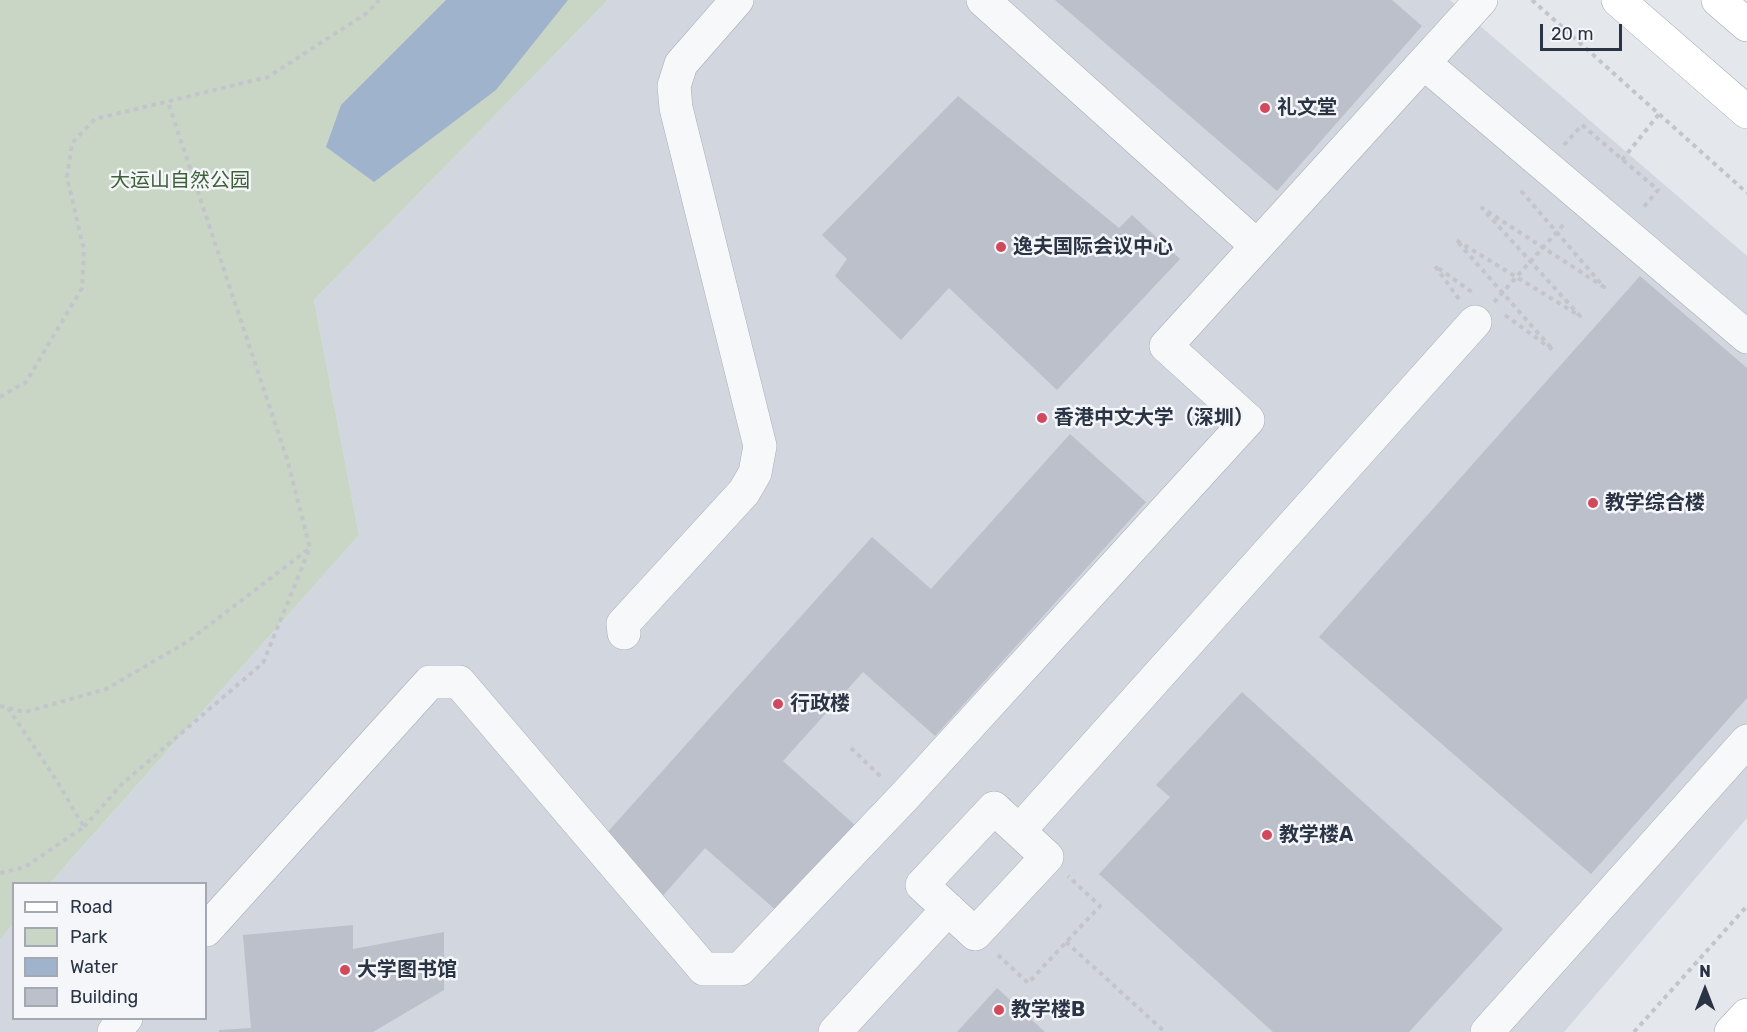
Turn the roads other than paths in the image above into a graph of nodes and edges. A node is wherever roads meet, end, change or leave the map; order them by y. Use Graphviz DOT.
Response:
graph roads {
  1 [pos="737,0"];
  2 [pos="982,0"];
  3 [pos="1481,0"];
  4 [pos="1618,0"];
  5 [pos="1718,0"];
  6 [pos="1747,25"];
  7 [pos="1424,63"];
  8 [pos="1747,112"];
  9 [pos="1257,246"];
  10 [pos="1483,314"];
  11 [pos="1747,337"];
  12 [pos="624,633"];
  13 [pos="1747,741"];
  14 [pos="1018,831"];
  15 [pos="948,909"];
  16 [pos="207,929"];
  17 [pos="1747,1015"];
  18 [pos="124,1020"];
  19 [pos="114,1032"];
  20 [pos="835,1032"];
  21 [pos="1487,1032"];
  22 [pos="1731,1032"];
  1 -- 12 [label="street"];
  2 -- 9 [label="street"];
  3 -- 7 [label="street"];
  4 -- 8 [label="main road"];
  5 -- 6 [label="main road"];
  7 -- 9 [label="street"];
  7 -- 11 [label="street"];
  9 -- 16 [label="street"];
  10 -- 14 [label="street"];
  13 -- 21 [label="street"];
  14 -- 15 [label="street"];
  14 -- 15 [label="street"];
  15 -- 20 [label="street"];
  17 -- 22 [label="main road"];
  18 -- 19 [label="street"];
}
